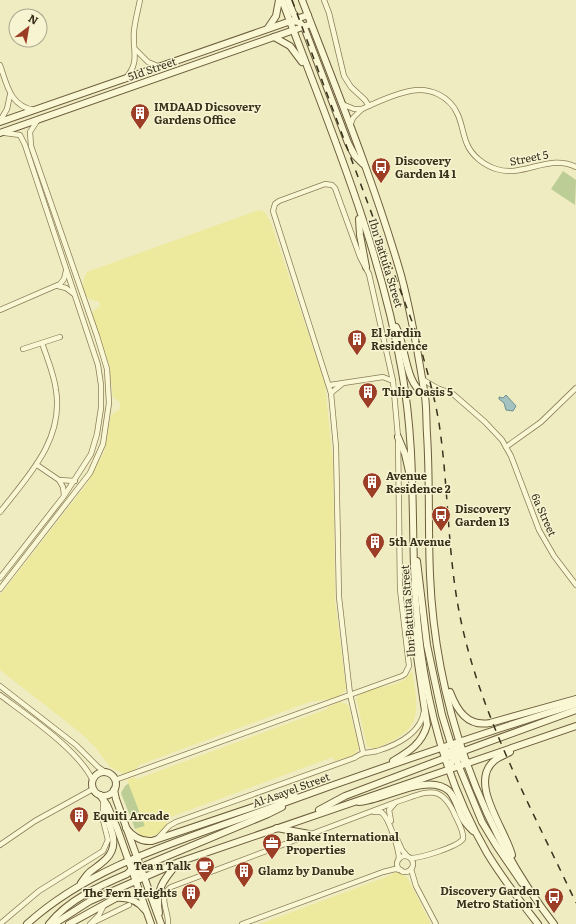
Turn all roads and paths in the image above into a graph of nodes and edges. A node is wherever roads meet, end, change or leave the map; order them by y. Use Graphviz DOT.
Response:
graph roads {
  1 [pos="140,0"];
  2 [pos="281,0"];
  3 [pos="288,0"];
  4 [pos="302,0"];
  5 [pos="324,0"];
  6 [pos="308,15"];
  7 [pos="297,18"];
  8 [pos="290,21"];
  9 [pos="311,24"];
  10 [pos="304,27"];
  11 [pos="268,29"];
  12 [pos="293,31"];
  13 [pos="274,37"];
  14 [pos="136,50"];
  15 [pos="0,65"];
  16 [pos="161,67"];
  17 [pos="307,69"];
  18 [pos="125,79"];
  19 [pos="10,95"];
  20 [pos="342,104"];
  21 [pos="369,106"];
  22 [pos="362,109"];
  23 [pos="34,110"];
  24 [pos="38,120"];
  25 [pos="0,121"];
  26 [pos="350,126"];
  27 [pos="0,133"];
  28 [pos="364,165"];
  29 [pos="576,167"];
  30 [pos="359,209"];
  31 [pos="366,267"];
  32 [pos="67,269"];
  33 [pos="57,286"];
  34 [pos="75,295"];
  35 [pos="0,310"];
  36 [pos="393,322"];
  37 [pos="60,337"];
  38 [pos="42,343"];
  39 [pos="23,350"];
  40 [pos="390,368"];
  41 [pos="383,377"];
  42 [pos="422,379"];
  43 [pos="393,381"];
  44 [pos="342,384"];
  45 [pos="330,385"];
  46 [pos="576,388"];
  47 [pos="441,390"];
  48 [pos="331,393"];
  49 [pos="425,394"];
  50 [pos="398,437"];
  51 [pos="506,447"];
  52 [pos="37,465"];
  53 [pos="59,480"];
  54 [pos="75,481"];
  55 [pos="414,492"];
  56 [pos="64,496"];
  57 [pos="0,512"];
  58 [pos="413,537"];
  59 [pos="0,578"];
  60 [pos="576,585"];
  61 [pos="0,589"];
  62 [pos="444,682"];
  63 [pos="0,686"];
  64 [pos="350,694"];
  65 [pos="0,695"];
  66 [pos="576,699"];
  67 [pos="576,704"];
  68 [pos="424,707"];
  69 [pos="576,710"];
  70 [pos="576,726"];
  71 [pos="457,732"];
  72 [pos="448,735"];
  73 [pos="460,741"];
  74 [pos="450,744"];
  75 [pos="521,746"];
  76 [pos="441,747"];
  77 [pos="470,748"];
  78 [pos="433,750"];
  79 [pos="464,751"];
  80 [pos="363,752"];
  81 [pos="454,755"];
  82 [pos="446,758"];
  83 [pos="475,760"];
  84 [pos="438,761"];
  85 [pos="468,762"];
  86 [pos="458,765"];
  87 [pos="386,766"];
  88 [pos="449,769"];
  89 [pos="107,773"];
  90 [pos="461,773"];
  91 [pos="452,776"];
  92 [pos="115,780"];
  93 [pos="93,781"];
  94 [pos="93,789"];
  95 [pos="114,790"];
  96 [pos="303,796"];
  97 [pos="101,797"];
  98 [pos="295,799"];
  99 [pos="396,802"];
  100 [pos="348,803"];
  101 [pos="107,805"];
  102 [pos="309,816"];
  103 [pos="355,816"];
  104 [pos="126,828"];
  105 [pos="277,828"];
  106 [pos="309,834"];
  107 [pos="478,837"];
  108 [pos="156,839"];
  109 [pos="0,846"];
  110 [pos="137,857"];
  111 [pos="409,857"];
  112 [pos="399,860"];
  113 [pos="179,862"];
  114 [pos="516,866"];
  115 [pos="135,868"];
  116 [pos="411,869"];
  117 [pos="403,871"];
  118 [pos="383,872"];
  119 [pos="135,881"];
  120 [pos="78,886"];
  121 [pos="416,886"];
  122 [pos="105,903"];
  123 [pos="128,905"];
  124 [pos="539,905"];
  125 [pos="146,911"];
  126 [pos="92,923"];
  127 [pos="0,924"];
  128 [pos="27,924"];
  129 [pos="48,924"];
  130 [pos="54,924"];
  131 [pos="69,924"];
  132 [pos="151,924"];
  133 [pos="161,924"];
  134 [pos="168,924"];
  135 [pos="242,924"];
  136 [pos="436,924"];
  137 [pos="538,924"];
  138 [pos="554,924"];
  1 -- 14 [label="street"];
  2 -- 8 [label="main road, Ibn Battuta Street"];
  2 -- 11 [label="main road"];
  3 -- 7 [label="main road"];
  4 -- 6 [label="main road, Ibn Battuta Street"];
  5 -- 21 [label="street"];
  6 -- 7 [label="main road, 51d Street"];
  6 -- 9 [label="main road, Ibn Battuta Street"];
  7 -- 8 [label="main road, 51d Street"];
  7 -- 9 [label="main road"];
  8 -- 10 [label="main road"];
  8 -- 11 [label="main road, 51d Street"];
  8 -- 12 [label="main road, Ibn Battuta Street"];
  9 -- 10 [label="main road, 51d Street"];
  9 -- 20 [label="main road, Ibn Battuta Street"];
  10 -- 12 [label="main road, 51d Street"];
  10 -- 28 [label="main road"];
  11 -- 16 [label="main road, 51d Street"];
  12 -- 13 [label="main road, 51d Street"];
  12 -- 17 [label="main road, Ibn Battuta Street"];
  13 -- 17 [label="main road"];
  13 -- 24 [label="main road, 51d Street"];
  14 -- 16 [label="street"];
  14 -- 18 [label="street"];
  15 -- 19 [label="street"];
  16 -- 18 [label="main road, 51d Street"];
  17 -- 30 [label="main road, Ibn Battuta Street"];
  18 -- 23 [label="main road, 51d Street"];
  19 -- 23 [label="street"];
  19 -- 25 [label="street"];
  20 -- 22 [label="street"];
  20 -- 26 [label="main road, Ibn Battuta Street"];
  21 -- 22 [label="street, Street 5"];
  21 -- 29 [label="street, Street 5"];
  22 -- 26 [label="street"];
  23 -- 25 [label="main road, 51d Street"];
  24 -- 27 [label="main road, 51d Street"];
  24 -- 61 [label="street"];
  26 -- 28 [label="main road, Ibn Battuta Street"];
  27 -- 32 [label="street"];
  28 -- 42 [label="main road, Ibn Battuta Street"];
  30 -- 31 [label="main road"];
  30 -- 36 [label="main road, Ibn Battuta Street"];
  31 -- 40 [label="street"];
  31 -- 45 [label="street"];
  32 -- 33 [label="street"];
  32 -- 34 [label="street"];
  33 -- 34 [label="street"];
  33 -- 35 [label="street"];
  34 -- 54 [label="street"];
  36 -- 49 [label="main road"];
  36 -- 55 [label="main road, Ibn Battuta Street"];
  37 -- 38 [label="street"];
  38 -- 39 [label="street"];
  38 -- 52 [label="street"];
  40 -- 41 [label="street"];
  40 -- 43 [label="street"];
  41 -- 43 [label="street"];
  41 -- 44 [label="street"];
  42 -- 47 [label="street, 6a Street"];
  42 -- 49 [label="main road, Ibn Battuta Street"];
  43 -- 50 [label="street"];
  44 -- 45 [label="street"];
  44 -- 48 [label="street"];
  45 -- 48 [label="street"];
  46 -- 51 [label="street"];
  47 -- 49 [label="street"];
  47 -- 51 [label="street, 6a Street"];
  48 -- 64 [label="street"];
  49 -- 62 [label="main road, Ibn Battuta Street"];
  50 -- 55 [label="main road"];
  50 -- 64 [label="street"];
  51 -- 60 [label="street, 6a Street"];
  52 -- 53 [label="street"];
  52 -- 57 [label="street"];
  53 -- 54 [label="street"];
  53 -- 56 [label="street"];
  54 -- 56 [label="street"];
  55 -- 58 [label="main road, Ibn Battuta Street"];
  56 -- 59 [label="street"];
  58 -- 68 [label="main road"];
  58 -- 72 [label="main road"];
  58 -- 76 [label="main road, Ibn Battuta Street"];
  62 -- 66 [label="main road"];
  62 -- 71 [label="main road, Ibn Battuta Street"];
  63 -- 89 [label="street"];
  64 -- 80 [label="street"];
  64 -- 92 [label="street"];
  65 -- 93 [label="street"];
  67 -- 73 [label="main road, Al Asayel Street"];
  68 -- 80 [label="street"];
  68 -- 87 [label="main road"];
  69 -- 77 [label="main road"];
  70 -- 75 [label="main road, Al Asayel Street"];
  71 -- 72 [label="main road"];
  71 -- 73 [label="main road, Ibn Battuta Street"];
  72 -- 74 [label="main road"];
  73 -- 74 [label="main road, Al Asayel Street"];
  73 -- 79 [label="main road, Ibn Battuta Street"];
  73 -- 81 [label="main road"];
  74 -- 76 [label="main road, Al Asayel Street"];
  74 -- 81 [label="main road"];
  75 -- 83 [label="main road, Al Asayel Street"];
  75 -- 114 [label="main road"];
  76 -- 78 [label="main road, Al Asayel Street"];
  76 -- 81 [label="main road"];
  76 -- 82 [label="main road, Ibn Battuta Street"];
  77 -- 79 [label="main road"];
  77 -- 83 [label="main road"];
  78 -- 84 [label="main road"];
  78 -- 87 [label="main road, Al Asayel Street"];
  79 -- 81 [label="main road"];
  79 -- 85 [label="main road, Ibn Battuta Street"];
  80 -- 108 [label="street"];
  81 -- 82 [label="main road"];
  81 -- 85 [label="main road"];
  81 -- 86 [label="main road"];
  81 -- 88 [label="main road"];
  82 -- 84 [label="main road"];
  82 -- 88 [label="main road, Ibn Battuta Street"];
  83 -- 85 [label="main road, Al Asayel Street"];
  84 -- 102 [label="main road"];
  85 -- 86 [label="main road, Al Asayel Street"];
  85 -- 114 [label="main road, Ibn Battuta Street"];
  86 -- 88 [label="main road, Al Asayel Street"];
  86 -- 90 [label="main road"];
  87 -- 96 [label="main road, Al Asayel Street"];
  88 -- 91 [label="main road, Ibn Battuta Street"];
  88 -- 100 [label="main road, Al Asayel Street"];
  89 -- 92 [label="main road"];
  89 -- 93 [label="main road"];
  90 -- 91 [label="main road"];
  90 -- 124 [label="main road"];
  91 -- 107 [label="main road, Ibn Battuta Street"];
  92 -- 95 [label="main road"];
  93 -- 94 [label="main road"];
  94 -- 97 [label="main road"];
  94 -- 109 [label="street"];
  95 -- 97 [label="main road"];
  95 -- 104 [label="main road"];
  96 -- 98 [label="main road, Al Asayel Street"];
  96 -- 108 [label="main road"];
  97 -- 101 [label="main road"];
  97 -- 127 [label="street"];
  98 -- 110 [label="main road, Al Asayel Street"];
  98 -- 115 [label="main road"];
  99 -- 103 [label="street"];
  99 -- 111 [label="street"];
  99 -- 111 [label="street"];
  100 -- 102 [label="main road, Al Asayel Street"];
  100 -- 107 [label="main road"];
  101 -- 115 [label="main road"];
  101 -- 120 [label="main road"];
  102 -- 105 [label="main road, Al Asayel Street"];
  103 -- 106 [label="street"];
  103 -- 112 [label="street"];
  104 -- 108 [label="main road"];
  104 -- 110 [label="main road"];
  105 -- 106 [label="main road"];
  105 -- 113 [label="main road, Al Asayel Street"];
  106 -- 134 [label="street"];
  107 -- 137 [label="main road, Ibn Battuta Street"];
  110 -- 115 [label="main road, Al Asayel Street"];
  110 -- 115 [label="main road"];
  111 -- 112 [label="street"];
  111 -- 116 [label="street"];
  112 -- 117 [label="street"];
  112 -- 118 [label="street"];
  113 -- 115 [label="main road, Al Asayel Street"];
  113 -- 133 [label="main road"];
  114 -- 124 [label="main road, Ibn Battuta Street"];
  115 -- 119 [label="main road"];
  115 -- 119 [label="main road, Al Asayel Street"];
  115 -- 120 [label="main road, Al Asayel Street"];
  115 -- 129 [label="main road"];
  115 -- 133 [label="main road"];
  116 -- 117 [label="street"];
  116 -- 121 [label="street"];
  117 -- 118 [label="street"];
  117 -- 121 [label="street"];
  118 -- 135 [label="street"];
  119 -- 125 [label="main road"];
  119 -- 130 [label="main road, Al Asayel Street"];
  120 -- 128 [label="main road, Al Asayel Street"];
  121 -- 136 [label="street"];
  122 -- 125 [label="main road"];
  122 -- 126 [label="street"];
  122 -- 131 [label="main road"];
  123 -- 126 [label="street"];
  124 -- 138 [label="main road, Ibn Battuta Street"];
  125 -- 132 [label="main road"];
}
